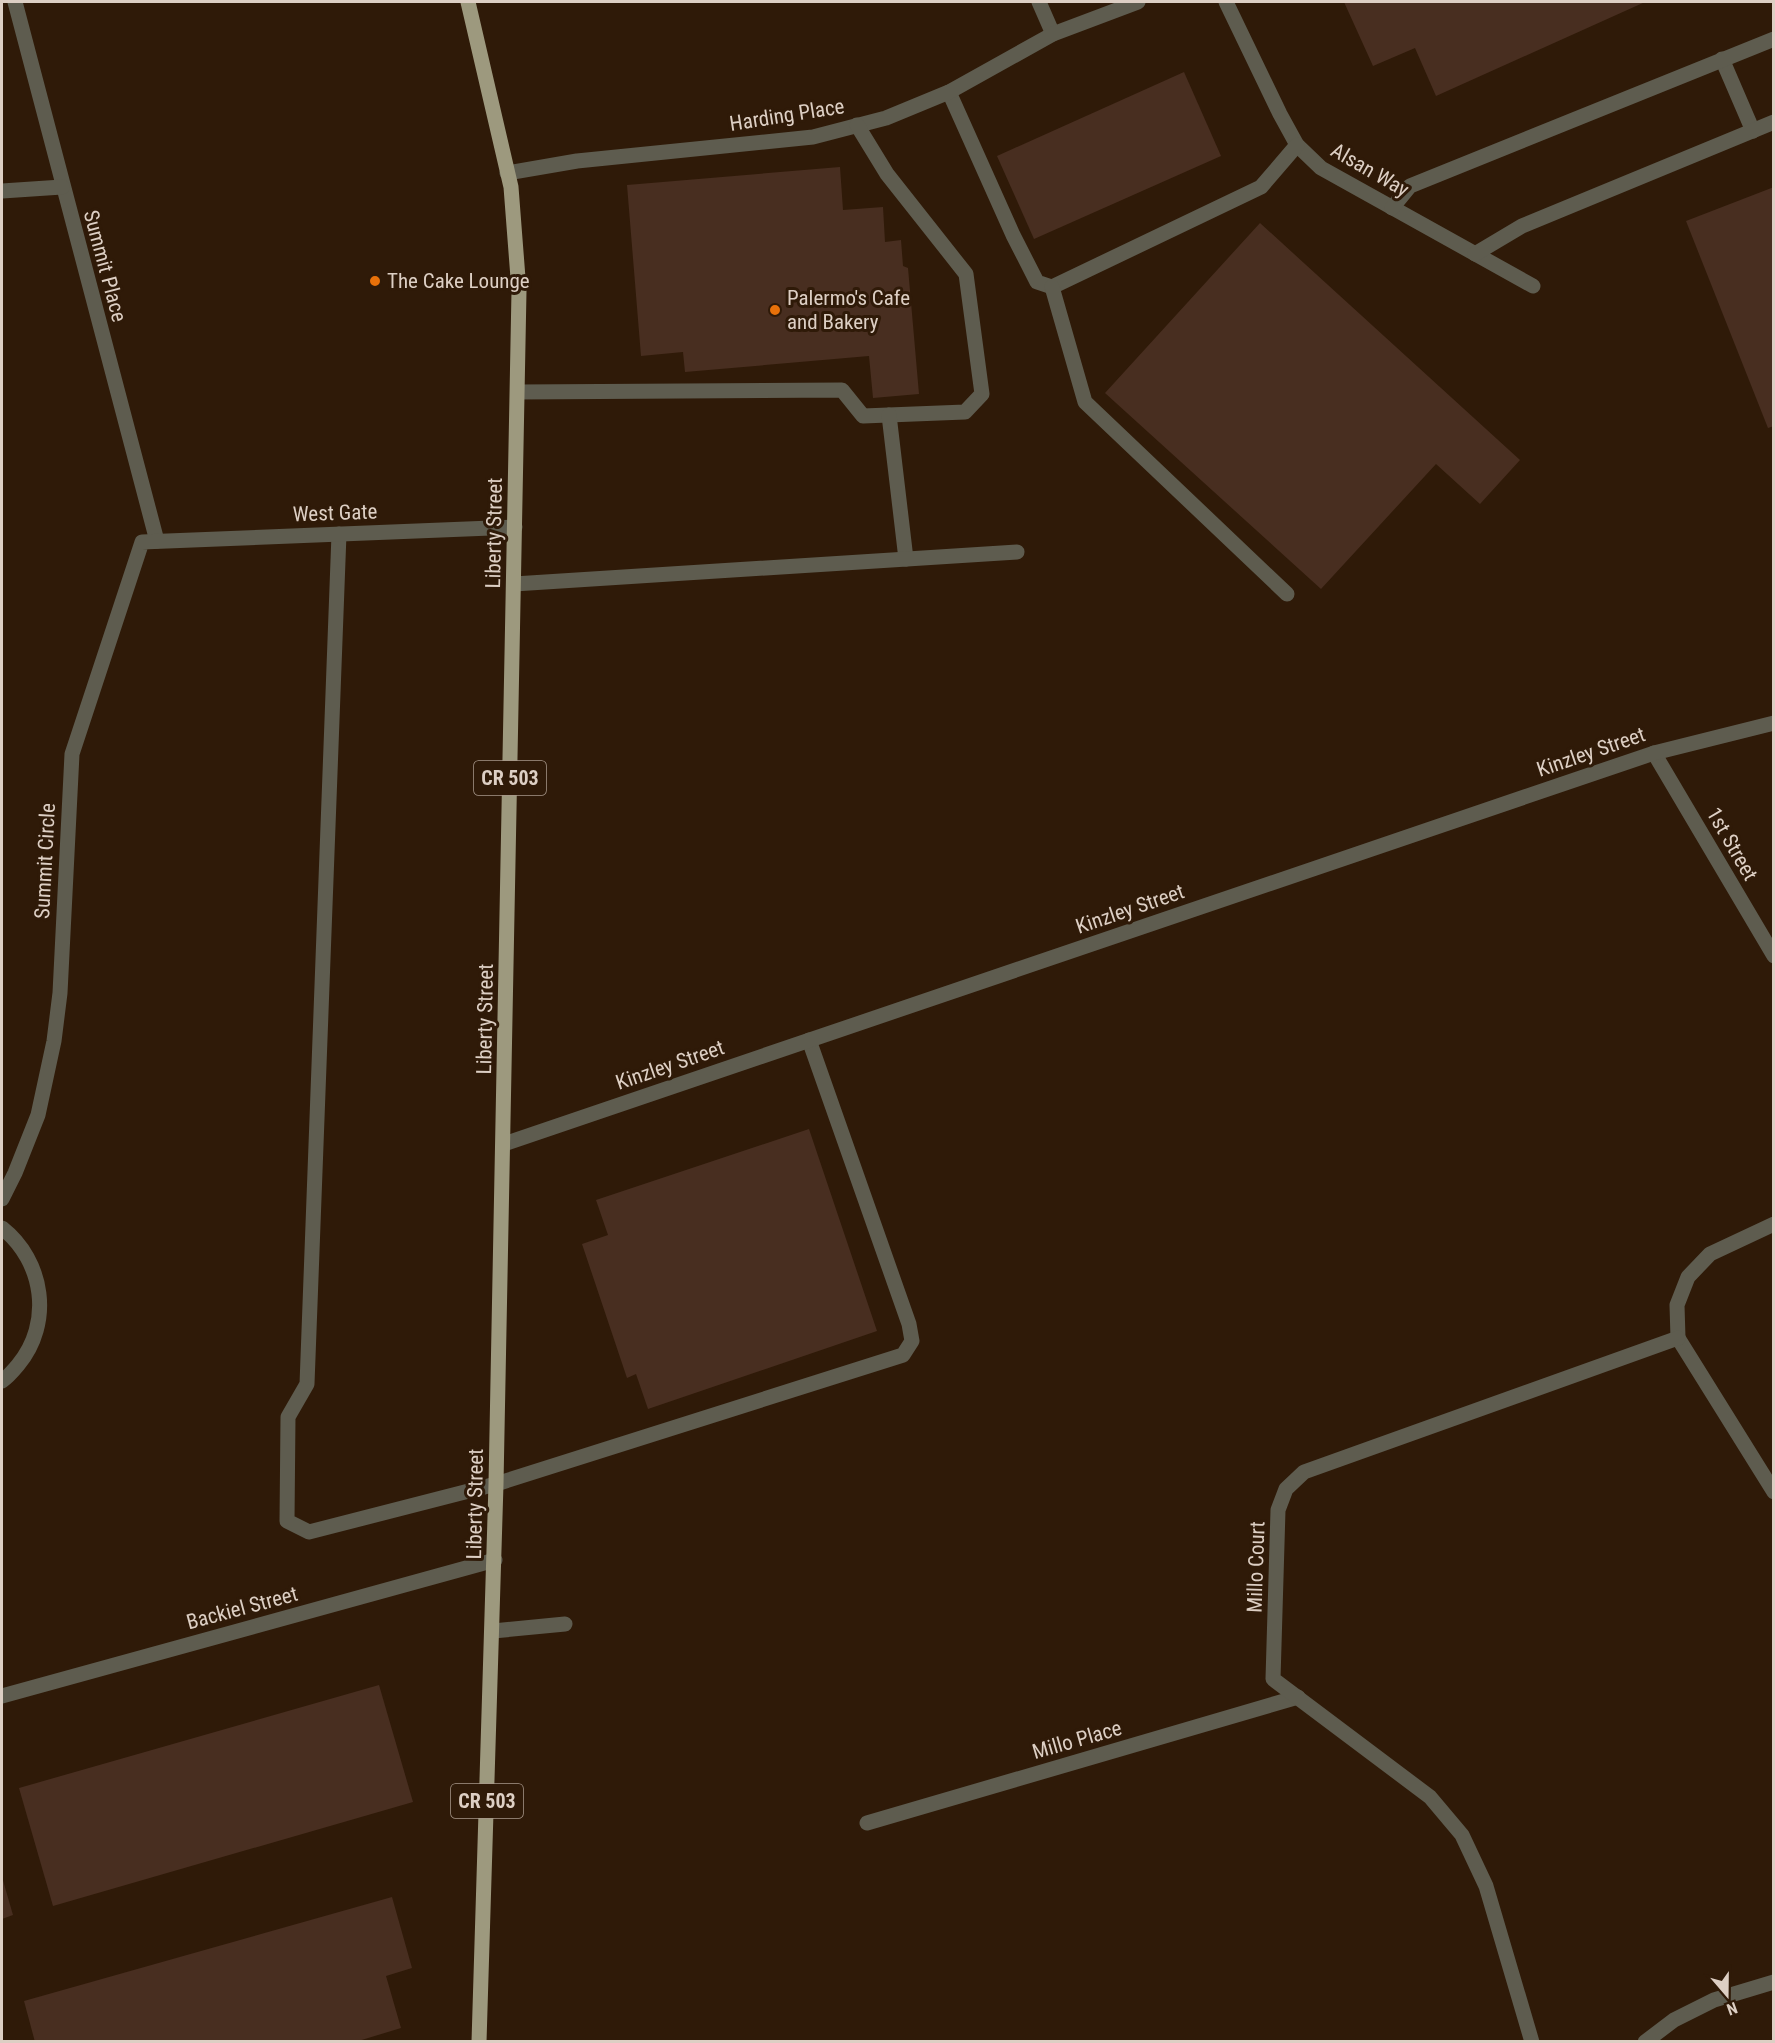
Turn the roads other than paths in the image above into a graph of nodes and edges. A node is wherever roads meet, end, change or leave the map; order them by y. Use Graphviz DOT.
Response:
graph roads {
  1 [pos="15,2"];
  2 [pos="468,2"];
  3 [pos="1039,2"];
  4 [pos="1138,2"];
  5 [pos="1226,2"];
  6 [pos="1053,34"];
  7 [pos="1773,39"];
  8 [pos="1722,59"];
  9 [pos="950,92"];
  10 [pos="1773,122"];
  11 [pos="857,125"];
  12 [pos="1753,131"];
  13 [pos="1297,145"];
  14 [pos="507,173"];
  15 [pos="62,187"];
  16 [pos="2,191"];
  17 [pos="1392,208"];
  18 [pos="1475,254"];
  19 [pos="1533,286"];
  20 [pos="1052,287"];
  21 [pos="518,392"];
  22 [pos="888,415"];
  23 [pos="515,527"];
  24 [pos="339,534"];
  25 [pos="157,541"];
  26 [pos="1017,552"];
  27 [pos="906,559"];
  28 [pos="514,584"];
  29 [pos="1287,594"];
  30 [pos="1773,723"];
  31 [pos="1654,753"];
  32 [pos="1773,956"];
  33 [pos="809,1040"];
  34 [pos="504,1144"];
  35 [pos="2,1199"];
  36 [pos="1773,1224"];
  37 [pos="2,1228"];
  38 [pos="1678,1338"];
  39 [pos="2,1381"];
  40 [pos="496,1484"];
  41 [pos="1773,1492"];
  42 [pos="495,1560"];
  43 [pos="565,1624"];
  44 [pos="493,1631"];
  45 [pos="2,1696"];
  46 [pos="1298,1697"];
  47 [pos="867,1823"];
  48 [pos="1773,1982"];
  49 [pos="479,2042"];
  50 [pos="1532,2042"];
  51 [pos="1645,2042"];
  1 -- 15 [label="street, Summit Place"];
  2 -- 14 [label="main road, Liberty Street / CR 503"];
  3 -- 6 [label="street"];
  4 -- 6 [label="street"];
  5 -- 13 [label="street, Alsan Way"];
  6 -- 9 [label="street, Harding Place"];
  7 -- 8 [label="street"];
  8 -- 12 [label="street"];
  8 -- 17 [label="street"];
  9 -- 11 [label="street, Harding Place"];
  9 -- 20 [label="street"];
  10 -- 12 [label="street"];
  11 -- 14 [label="street, Harding Place"];
  11 -- 22 [label="street"];
  12 -- 18 [label="street"];
  13 -- 17 [label="street, Alsan Way"];
  13 -- 20 [label="street"];
  14 -- 21 [label="main road, Liberty Street / CR 503"];
  15 -- 16 [label="street"];
  15 -- 25 [label="street, Summit Place"];
  17 -- 18 [label="street, Alsan Way"];
  18 -- 19 [label="street, Alsan Way"];
  20 -- 29 [label="street"];
  21 -- 22 [label="street"];
  21 -- 23 [label="main road, Liberty Street / CR 503"];
  22 -- 27 [label="street"];
  23 -- 24 [label="street, West Gate"];
  23 -- 28 [label="main road, Liberty Street / CR 503"];
  24 -- 25 [label="street, West Gate"];
  24 -- 40 [label="street"];
  25 -- 35 [label="street, Summit Circle"];
  26 -- 27 [label="street"];
  27 -- 28 [label="street"];
  28 -- 34 [label="main road, Liberty Street / CR 503"];
  30 -- 31 [label="street, Kinzley Street"];
  31 -- 32 [label="street, 1st Street"];
  31 -- 33 [label="street, Kinzley Street"];
  33 -- 34 [label="street, Kinzley Street"];
  33 -- 40 [label="street"];
  34 -- 40 [label="main road, Liberty Street / CR 503"];
  36 -- 38 [label="street"];
  37 -- 39 [label="street"];
  38 -- 41 [label="street"];
  38 -- 46 [label="street, Millo Court"];
  40 -- 42 [label="main road, Liberty Street / CR 503"];
  42 -- 44 [label="main road, Liberty Street / CR 503"];
  42 -- 45 [label="street, Backiel Street"];
  43 -- 44 [label="street"];
  44 -- 49 [label="main road, Liberty Street / CR 503"];
  46 -- 47 [label="street, Millo Place"];
  46 -- 50 [label="street, Millo Court"];
  48 -- 51 [label="street"];
}
